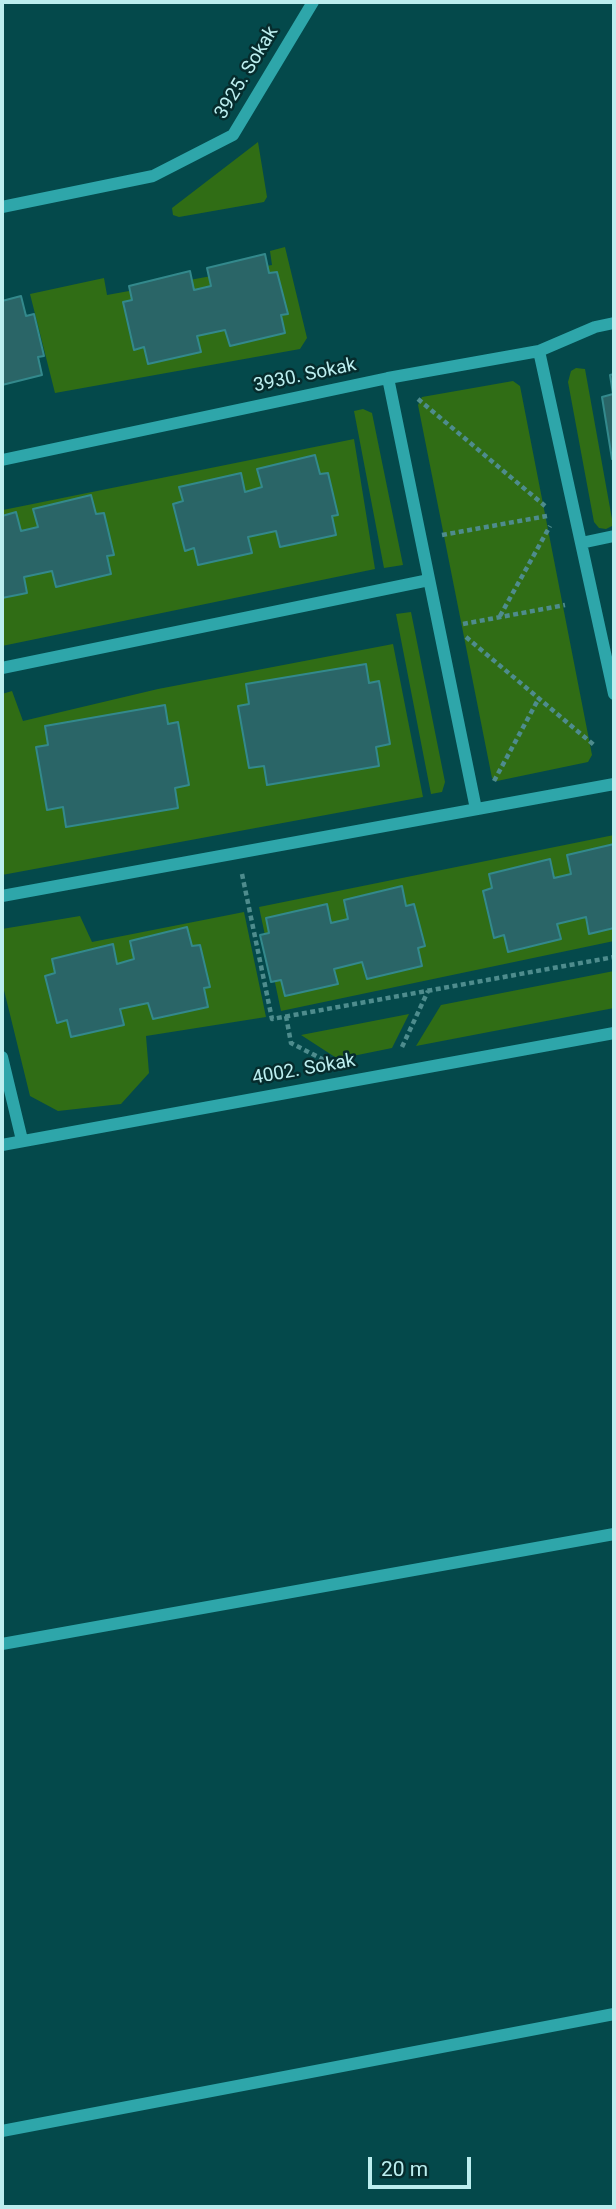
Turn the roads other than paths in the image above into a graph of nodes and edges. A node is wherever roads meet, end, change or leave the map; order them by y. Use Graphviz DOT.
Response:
graph roads {
  1 [pos="313,2"];
  2 [pos="2,207"];
  3 [pos="614,323"];
  4 [pos="539,351"];
  5 [pos="388,378"];
  6 [pos="2,460"];
  7 [pos="614,536"];
  8 [pos="581,543"];
  9 [pos="429,580"];
  10 [pos="2,668"];
  11 [pos="614,694"];
  12 [pos="614,784"];
  13 [pos="476,809"];
  14 [pos="2,896"];
  15 [pos="614,1033"];
  16 [pos="2,1057"];
  17 [pos="22,1140"];
  18 [pos="2,1145"];
  19 [pos="614,1534"];
  20 [pos="2,1644"];
  21 [pos="614,2014"];
  22 [pos="2,2131"];
  1 -- 2 [label="street, 3925. Sokak"];
  3 -- 4 [label="street, 3930. Sokak"];
  4 -- 5 [label="street, 3930. Sokak"];
  4 -- 8 [label="street"];
  5 -- 6 [label="street, 3930. Sokak"];
  5 -- 9 [label="street"];
  7 -- 8 [label="street"];
  8 -- 11 [label="street"];
  9 -- 10 [label="street"];
  9 -- 13 [label="street"];
  12 -- 13 [label="street"];
  13 -- 14 [label="street"];
  15 -- 17 [label="street, 4002. Sokak"];
  16 -- 17 [label="street"];
  17 -- 18 [label="street, 4002. Sokak"];
  19 -- 20 [label="street"];
  21 -- 22 [label="street"];
}
